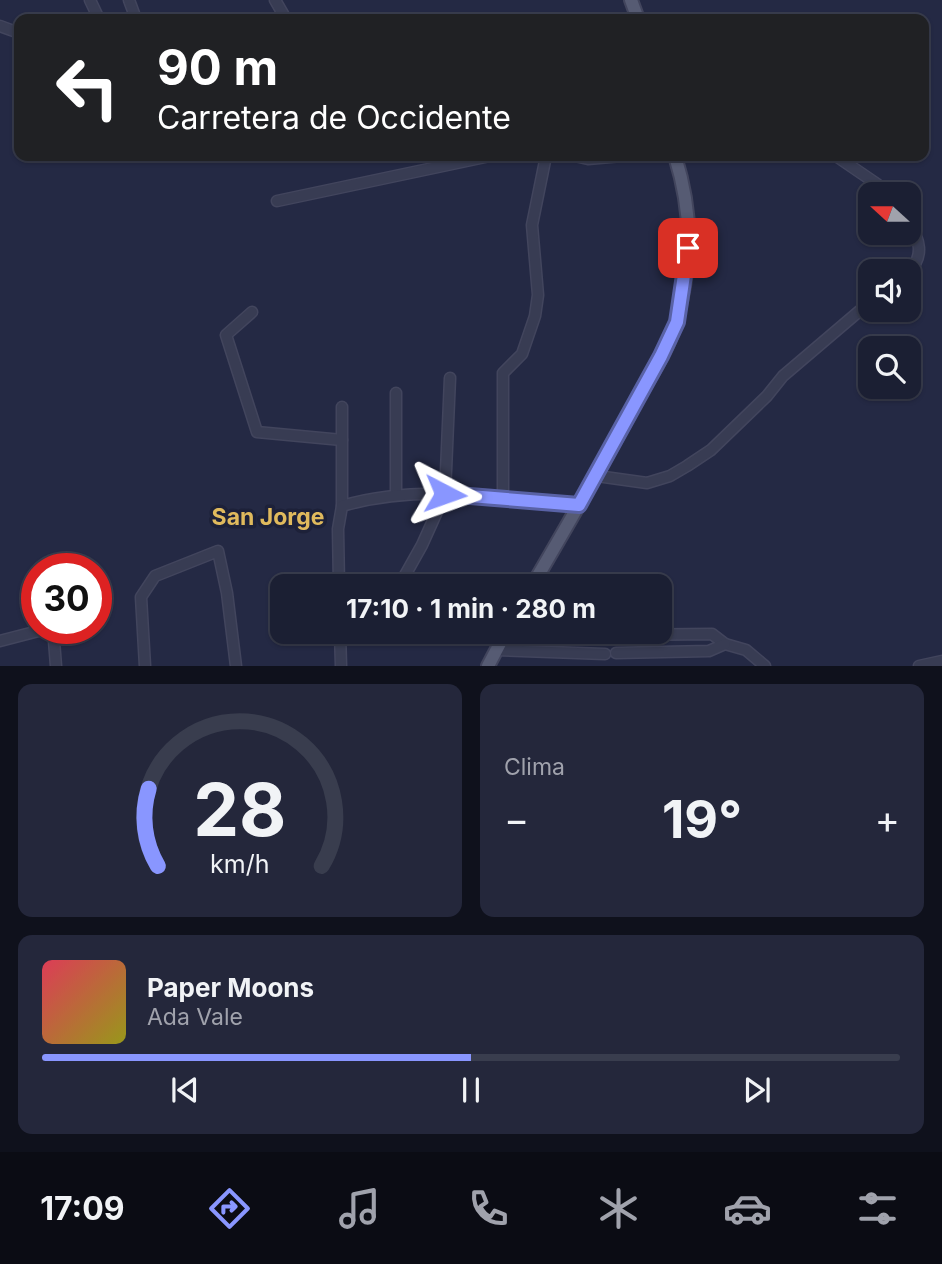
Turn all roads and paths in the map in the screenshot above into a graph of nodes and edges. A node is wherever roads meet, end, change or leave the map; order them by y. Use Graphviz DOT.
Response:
graph roads {
  1 [pos="466,161"];
  2 [pos="544,161"];
  3 [pos="677,161"];
  4 [pos="844,161"];
  5 [pos="873,182"];
  6 [pos="277,201"];
  7 [pos="252,312"];
  8 [pos="858,312"];
  9 [pos="450,379"];
  10 [pos="397,393"];
  11 [pos="342,407"];
  12 [pos="342,440"];
  13 [pos="597,476"];
  14 [pos="396,494"];
  15 [pos="445,494"];
  16 [pos="503,498"];
  17 [pos="579,505"];
  18 [pos="342,506"];
  19 [pos="340,574"];
  20 [pos="406,574"];
  21 [pos="539,574"];
  22 [pos="672,635"];
  23 [pos="21,636"];
  24 [pos="0,642"];
  25 [pos="53,644"];
  26 [pos="340,644"];
  27 [pos="499,644"];
  28 [pos="725,644"];
  29 [pos="496,650"];
  30 [pos="942,661"];
  31 [pos="55,666"];
  32 [pos="145,666"];
  33 [pos="236,666"];
  34 [pos="341,666"];
  35 [pos="488,666"];
  36 [pos="765,666"];
  37 [pos="919,666"];
  1 -- 6 [label="street"];
  2 -- 16 [label="street"];
  3 -- 13 [label="main road"];
  4 -- 5 [label="street"];
  7 -- 12 [label="street"];
  8 -- 13 [label="street"];
  9 -- 15 [label="street"];
  10 -- 14 [label="street"];
  11 -- 12 [label="street"];
  12 -- 18 [label="street"];
  13 -- 17 [label="main road"];
  14 -- 15 [label="street"];
  14 -- 18 [label="street"];
  15 -- 16 [label="street"];
  15 -- 20 [label="street"];
  16 -- 17 [label="street"];
  17 -- 21 [label="main road"];
  18 -- 19 [label="street"];
  22 -- 28 [label="street"];
  23 -- 24 [label="street"];
  25 -- 31 [label="street"];
  26 -- 34 [label="street"];
  27 -- 29 [label="main road"];
  28 -- 29 [label="street"];
  28 -- 36 [label="street"];
  29 -- 35 [label="main road"];
  30 -- 37 [label="street"];
  32 -- 33 [label="street"];
}
